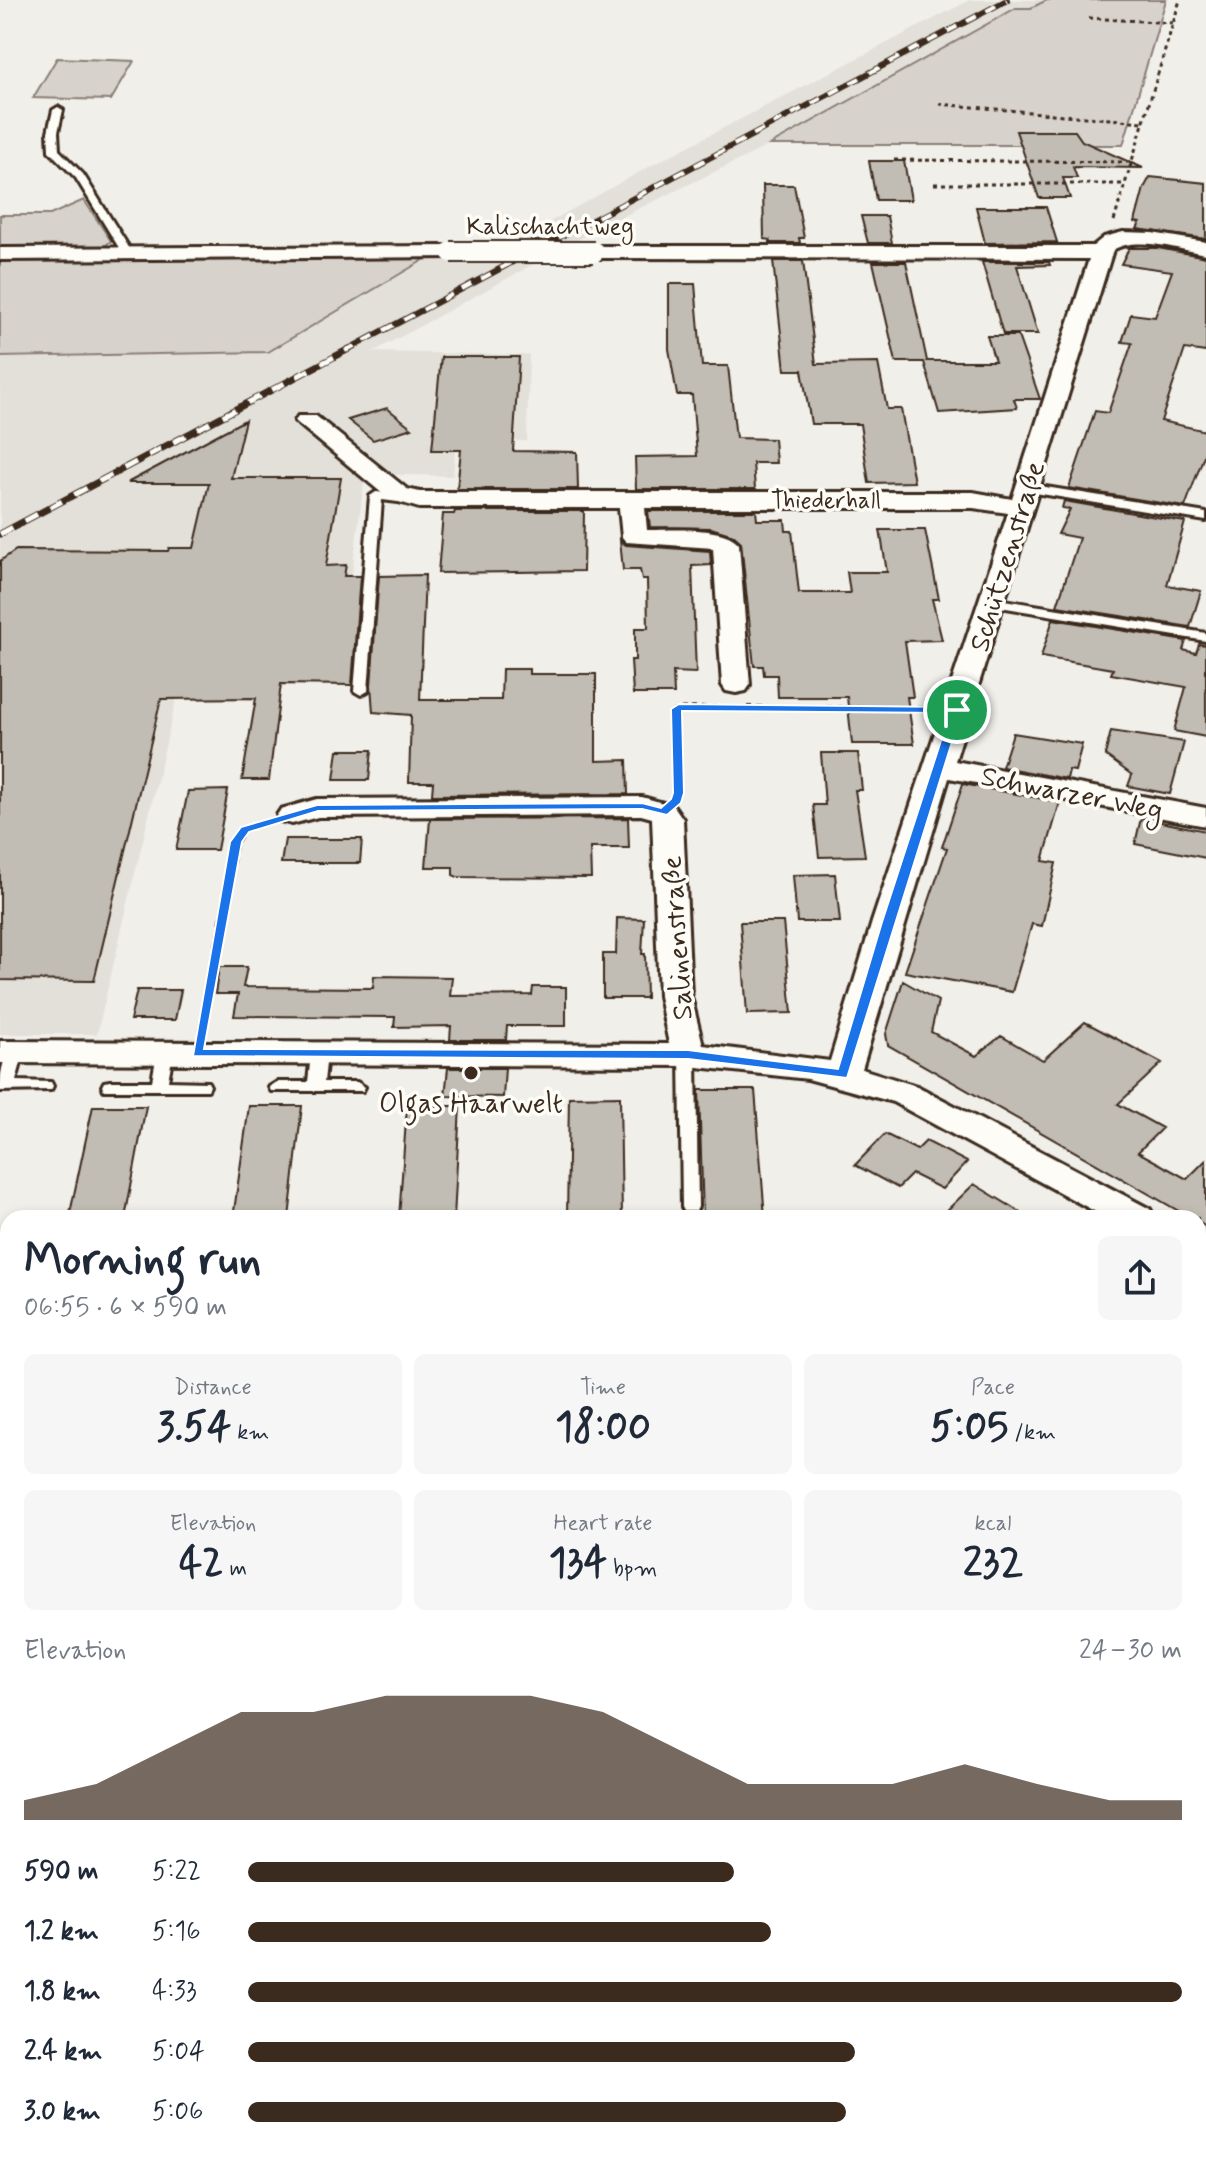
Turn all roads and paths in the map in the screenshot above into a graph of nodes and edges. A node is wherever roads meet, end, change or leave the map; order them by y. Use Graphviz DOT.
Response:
graph roads {
  1 [pos="1180,0"];
  2 [pos="1089,18"];
  3 [pos="1173,23"];
  4 [pos="939,104"];
  5 [pos="58,110"];
  6 [pos="1143,122"];
  7 [pos="894,160"];
  8 [pos="1131,162"];
  9 [pos="934,184"];
  10 [pos="1125,184"];
  11 [pos="1110,246"];
  12 [pos="1206,248"];
  13 [pos="0,254"];
  14 [pos="128,254"];
  15 [pos="307,421"];
  16 [pos="1024,498"];
  17 [pos="419,500"];
  18 [pos="631,500"];
  19 [pos="1206,517"];
  20 [pos="992,602"];
  21 [pos="1206,637"];
  22 [pos="361,691"];
  23 [pos="738,700"];
  24 [pos="957,710"];
  25 [pos="938,767"];
  26 [pos="663,812"];
  27 [pos="292,815"];
  28 [pos="1206,817"];
  29 [pos="8,1052"];
  30 [pos="319,1054"];
  31 [pos="688,1055"];
  32 [pos="188,1064"];
  33 [pos="843,1075"];
  34 [pos="3,1086"];
  35 [pos="45,1086"];
  36 [pos="110,1086"];
  37 [pos="159,1086"];
  38 [pos="277,1087"];
  39 [pos="315,1087"];
  40 [pos="357,1087"];
  41 [pos="690,1207"];
  42 [pos="1122,1210"];
  1 -- 3 [label="path"];
  2 -- 3 [label="path"];
  3 -- 6 [label="path"];
  4 -- 6 [label="path"];
  5 -- 14 [label="lane"];
  6 -- 8 [label="path"];
  7 -- 8 [label="path"];
  8 -- 10 [label="path"];
  9 -- 10 [label="path"];
  10 -- 11 [label="path"];
  11 -- 12 [label="street, Kalischachtweg"];
  11 -- 14 [label="street, Kalischachtweg, bridge"];
  11 -- 16 [label="street, Schützenstraße"];
  13 -- 14 [label="street, Kalischachtweg"];
  15 -- 17 [label="street, Thiederhall"];
  16 -- 18 [label="street, Thiederhall"];
  16 -- 19 [label="lane"];
  16 -- 20 [label="street, Schützenstraße"];
  17 -- 18 [label="street, Thiederhall"];
  17 -- 22 [label="lane"];
  18 -- 23 [label="street"];
  20 -- 21 [label="lane"];
  20 -- 24 [label="street, Schützenstraße"];
  23 -- 24 [label="path"];
  23 -- 26 [label="path"];
  24 -- 25 [label="street, Schützenstraße"];
  25 -- 28 [label="street, Schwarzer Weg"];
  25 -- 33 [label="street, Schützenstraße"];
  26 -- 27 [label="street"];
  26 -- 31 [label="street, Salinenstraße"];
  27 -- 32 [label="path"];
  29 -- 32 [label="street"];
  29 -- 34 [label="lane"];
  30 -- 31 [label="street"];
  30 -- 32 [label="street"];
  30 -- 39 [label="lane"];
  31 -- 33 [label="street"];
  31 -- 41 [label="lane"];
  32 -- 37 [label="lane"];
  32 -- 37 [label="lane"];
  33 -- 42 [label="street"];
  34 -- 35 [label="lane"];
  36 -- 37 [label="lane"];
  38 -- 39 [label="lane"];
  39 -- 40 [label="lane"];
}
